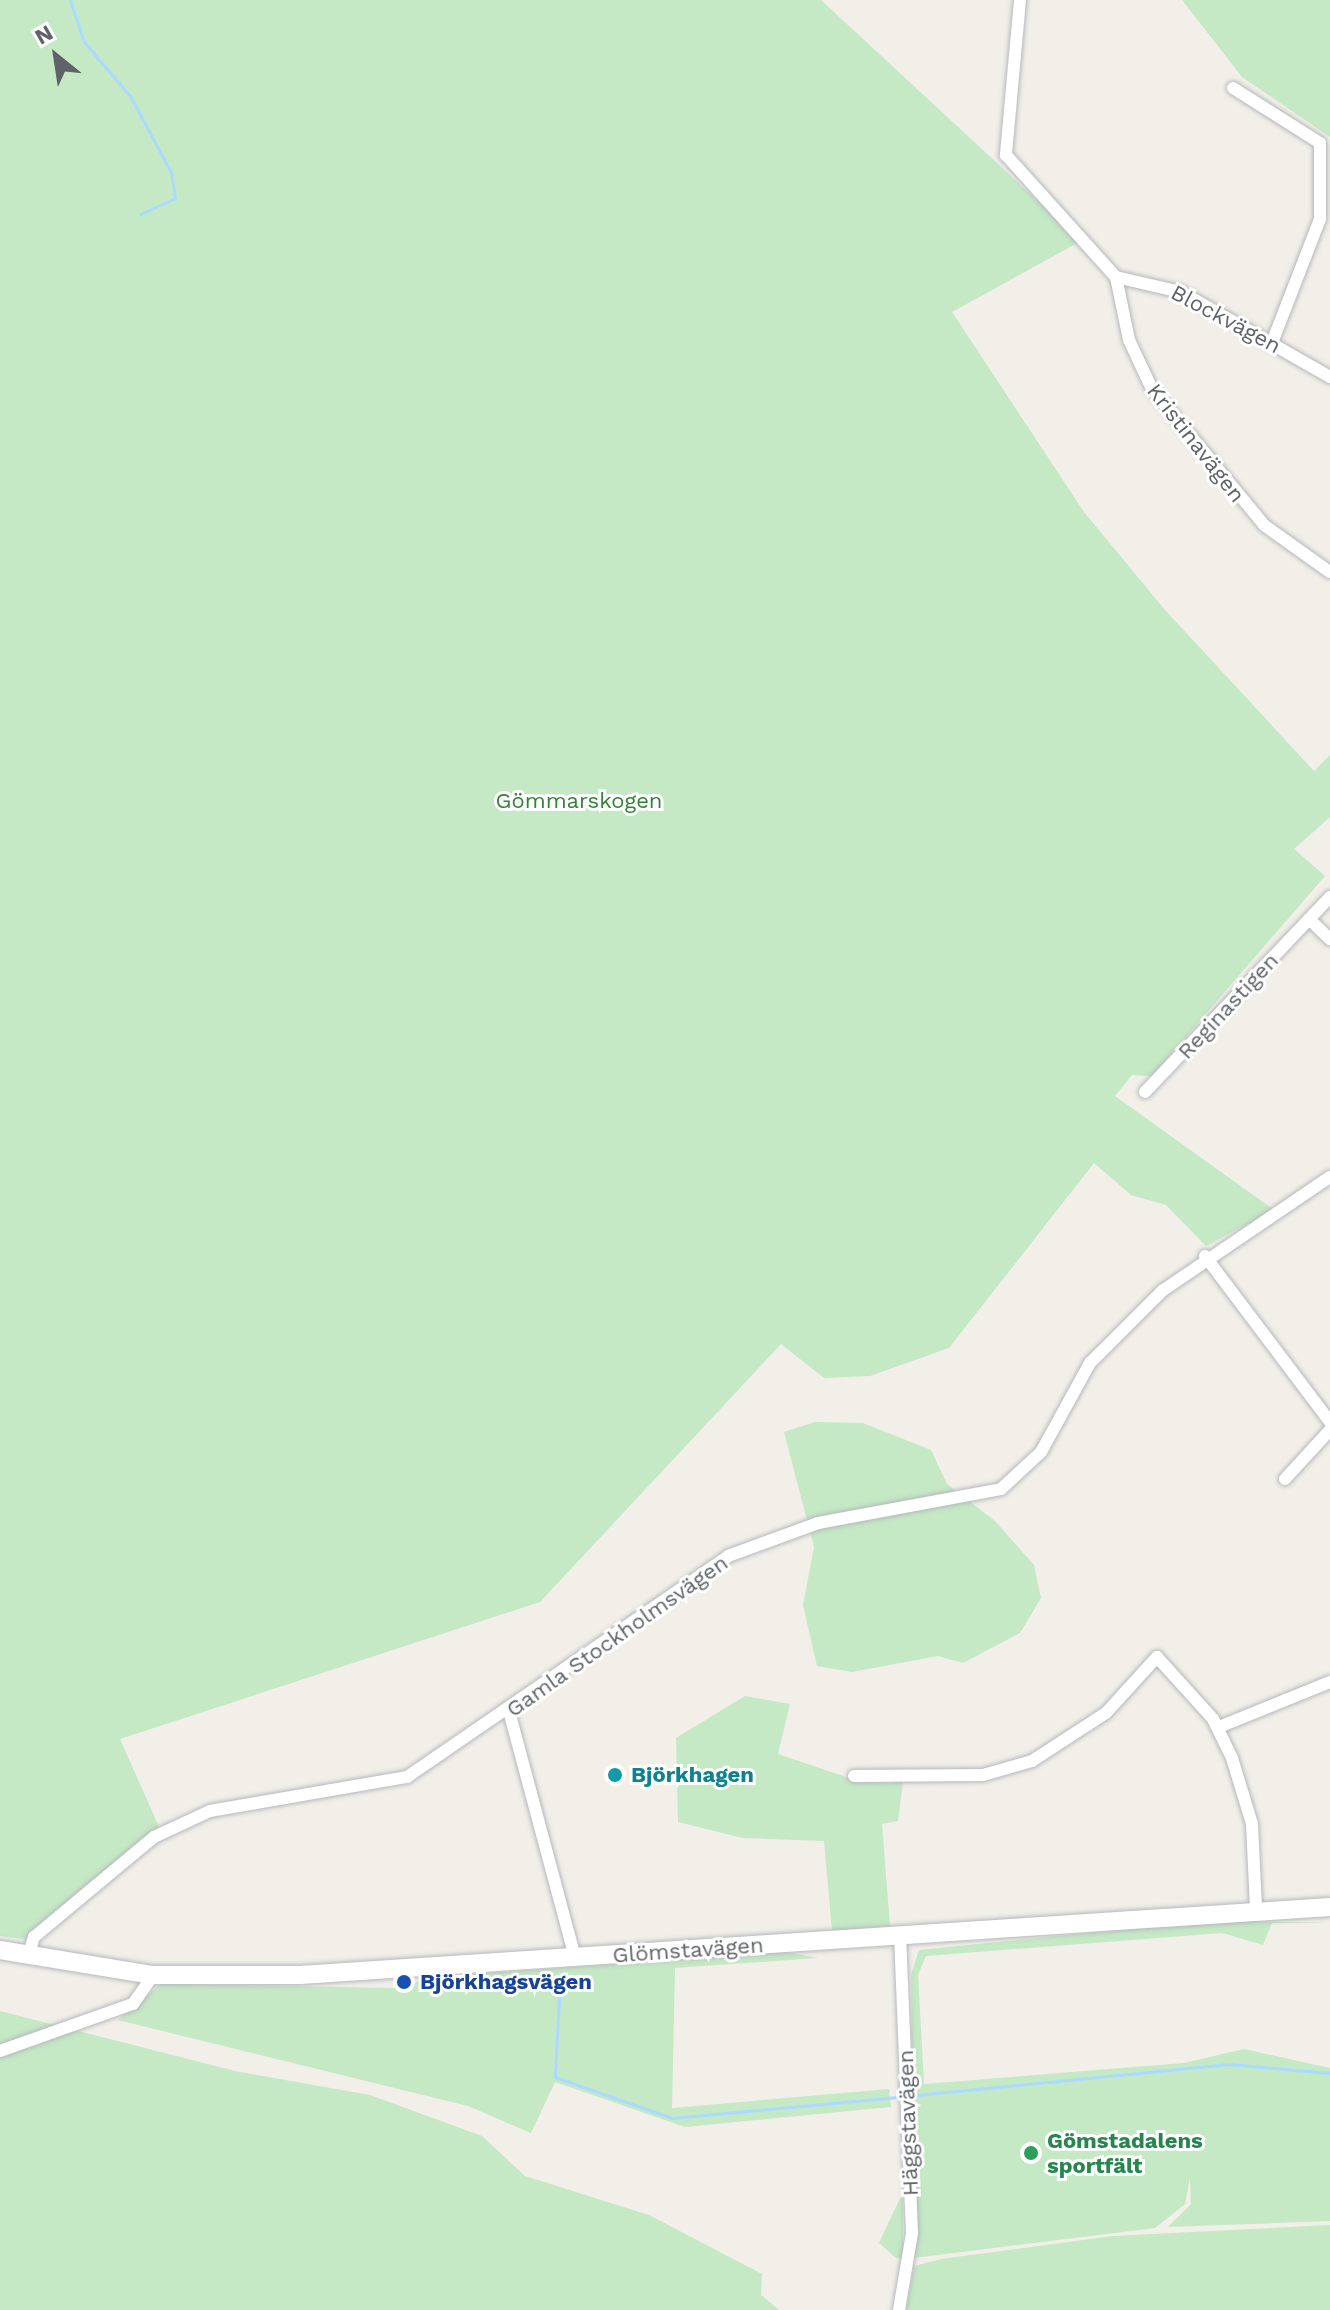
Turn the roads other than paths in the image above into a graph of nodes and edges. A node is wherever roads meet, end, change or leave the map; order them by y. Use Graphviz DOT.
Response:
graph roads {
  1 [pos="1020,0"];
  2 [pos="1233,88"];
  3 [pos="1116,277"];
  4 [pos="1272,343"];
  5 [pos="1330,377"];
  6 [pos="1330,572"];
  7 [pos="1330,897"];
  8 [pos="1309,919"];
  9 [pos="1330,939"];
  10 [pos="1145,1092"];
  11 [pos="1330,1177"];
  12 [pos="1205,1256"];
  13 [pos="1330,1422"];
  14 [pos="1330,1430"];
  15 [pos="1285,1479"];
  16 [pos="1330,1682"];
  17 [pos="509,1711"];
  18 [pos="1219,1727"];
  19 [pos="854,1776"];
  20 [pos="1330,1907"];
  21 [pos="1256,1909"];
  22 [pos="900,1935"];
  23 [pos="0,1950"];
  24 [pos="29,1954"];
  25 [pos="575,1957"];
  26 [pos="153,1975"];
  27 [pos="0,2051"];
  28 [pos="899,2310"];
  1 -- 3 [label="street"];
  2 -- 4 [label="street"];
  3 -- 4 [label="street, Blockvägen"];
  3 -- 6 [label="street, Kristinavägen"];
  4 -- 5 [label="street, Blockvägen"];
  7 -- 8 [label="street, Reginastigen"];
  8 -- 9 [label="street"];
  8 -- 10 [label="street, Reginastigen"];
  11 -- 12 [label="street, Gamla Stockholmsvägen"];
  12 -- 13 [label="street"];
  12 -- 17 [label="street, Gamla Stockholmsvägen"];
  14 -- 15 [label="street"];
  16 -- 18 [label="street"];
  17 -- 24 [label="street, Gamla Stockholmsvägen"];
  17 -- 25 [label="street"];
  18 -- 19 [label="street"];
  18 -- 21 [label="street"];
  20 -- 21 [label="main road, Glömstavägen"];
  21 -- 22 [label="main road, Glömstavägen"];
  22 -- 25 [label="main road, Glömstavägen"];
  22 -- 28 [label="street, Häggstavägen"];
  23 -- 24 [label="main road, Glömstavägen"];
  24 -- 26 [label="main road, Glömstavägen"];
  25 -- 26 [label="main road, Glömstavägen"];
  26 -- 27 [label="street"];
}
